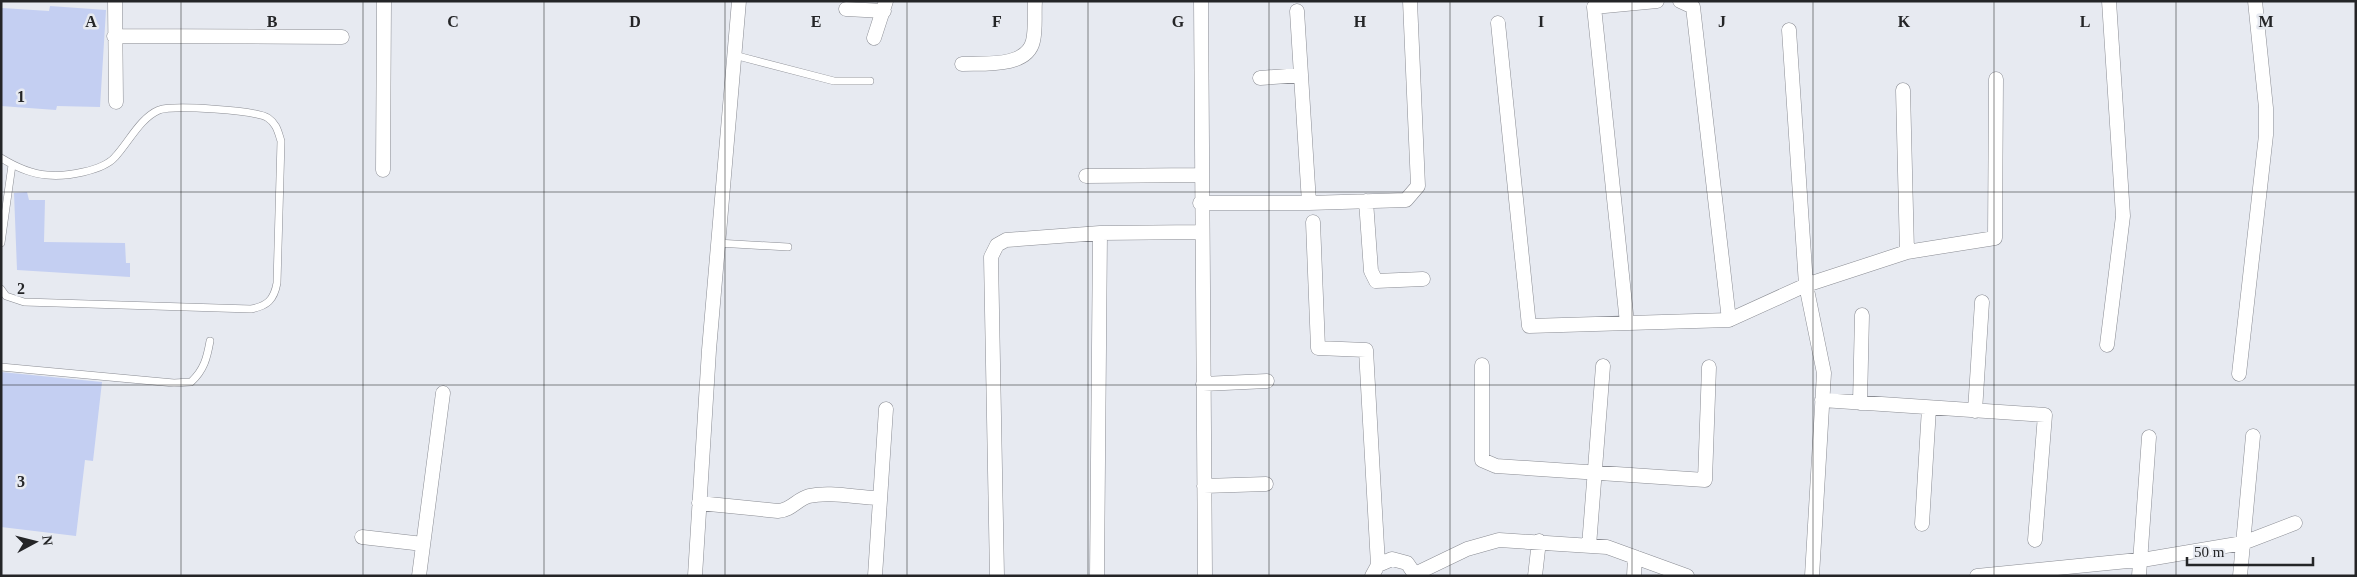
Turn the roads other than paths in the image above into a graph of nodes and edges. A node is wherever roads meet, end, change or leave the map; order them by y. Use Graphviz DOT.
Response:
graph roads {
  1 [pos="115,1"];
  2 [pos="384,1"];
  3 [pos="739,1"];
  4 [pos="1035,1"];
  5 [pos="1201,1"];
  6 [pos="1410,1"];
  7 [pos="1657,1"];
  8 [pos="1680,1"];
  9 [pos="2109,1"];
  10 [pos="2255,1"];
  11 [pos="885,6"];
  12 [pos="846,9"];
  13 [pos="1296,11"];
  14 [pos="1498,23"];
  15 [pos="1789,30"];
  16 [pos="114,36"];
  17 [pos="342,37"];
  18 [pos="874,38"];
  19 [pos="734,55"];
  20 [pos="962,64"];
  21 [pos="1301,76"];
  22 [pos="1260,78"];
  23 [pos="1996,79"];
  24 [pos="870,81"];
  25 [pos="1903,90"];
  26 [pos="116,102"];
  27 [pos="1,158"];
  28 [pos="12,165"];
  29 [pos="383,170"];
  30 [pos="1200,175"];
  31 [pos="1086,176"];
  32 [pos="1366,201"];
  33 [pos="1200,203"];
  34 [pos="1309,203"];
  35 [pos="1313,222"];
  36 [pos="1202,232"];
  37 [pos="1100,233"];
  38 [pos="717,243"];
  39 [pos="1,244"];
  40 [pos="788,247"];
  41 [pos="1907,252"];
  42 [pos="1423,279"];
  43 [pos="1806,285"];
  44 [pos="1,289"];
  45 [pos="1982,302"];
  46 [pos="1862,315"];
  47 [pos="1729,320"];
  48 [pos="1627,323"];
  49 [pos="210,341"];
  50 [pos="2107,345"];
  51 [pos="1482,365"];
  52 [pos="1603,366"];
  53 [pos="1,367"];
  54 [pos="1708,367"];
  55 [pos="2239,374"];
  56 [pos="1267,381"];
  57 [pos="1203,384"];
  58 [pos="442,393"];
  59 [pos="1822,400"];
  60 [pos="1860,403"];
  61 [pos="1929,408"];
  62 [pos="886,409"];
  63 [pos="1975,411"];
  64 [pos="2253,436"];
  65 [pos="2149,437"];
  66 [pos="1595,473"];
  67 [pos="1266,484"];
  68 [pos="1204,486"];
  69 [pos="880,498"];
  70 [pos="699,503"];
  71 [pos="2295,523"];
  72 [pos="1922,524"];
  73 [pos="362,537"];
  74 [pos="2035,540"];
  75 [pos="1539,541"];
  76 [pos="2243,543"];
  77 [pos="423,544"];
  78 [pos="1589,546"];
  79 [pos="1635,557"];
  80 [pos="2140,560"];
  81 [pos="1375,570"];
  82 [pos="2042,572"];
  83 [pos="1416,575"];
  84 [pos="419,576"];
  85 [pos="695,576"];
  86 [pos="875,576"];
  87 [pos="997,576"];
  88 [pos="1097,576"];
  89 [pos="1205,576"];
  90 [pos="1535,576"];
  91 [pos="1634,576"];
  92 [pos="1687,576"];
  93 [pos="1812,576"];
  94 [pos="1976,576"];
  95 [pos="2140,576"];
  96 [pos="2240,576"];
  1 -- 16 [label="street"];
  2 -- 29 [label="street"];
  3 -- 19 [label="street"];
  4 -- 20 [label="street"];
  5 -- 30 [label="street"];
  6 -- 32 [label="street"];
  7 -- 48 [label="street"];
  8 -- 47 [label="street"];
  9 -- 50 [label="street"];
  10 -- 55 [label="street"];
  11 -- 12 [label="street"];
  11 -- 18 [label="street"];
  13 -- 21 [label="street"];
  14 -- 48 [label="street"];
  15 -- 43 [label="street"];
  16 -- 17 [label="street"];
  16 -- 26 [label="street"];
  19 -- 24 [label="lane"];
  19 -- 38 [label="street"];
  21 -- 22 [label="street"];
  21 -- 34 [label="street"];
  23 -- 41 [label="street"];
  25 -- 41 [label="street"];
  27 -- 28 [label="lane"];
  28 -- 39 [label="lane"];
  28 -- 44 [label="lane"];
  30 -- 31 [label="street"];
  30 -- 33 [label="street"];
  32 -- 34 [label="street"];
  32 -- 42 [label="street"];
  33 -- 34 [label="street"];
  33 -- 36 [label="street"];
  35 -- 81 [label="street"];
  36 -- 37 [label="street"];
  36 -- 57 [label="street"];
  37 -- 87 [label="street"];
  37 -- 88 [label="street"];
  38 -- 40 [label="lane"];
  38 -- 70 [label="street"];
  41 -- 43 [label="street"];
  43 -- 47 [label="street"];
  43 -- 59 [label="street"];
  45 -- 63 [label="street"];
  46 -- 60 [label="street"];
  47 -- 48 [label="street"];
  49 -- 53 [label="lane"];
  51 -- 66 [label="street"];
  52 -- 66 [label="street"];
  54 -- 66 [label="street"];
  56 -- 57 [label="street"];
  57 -- 68 [label="street"];
  58 -- 77 [label="street"];
  59 -- 60 [label="street"];
  59 -- 93 [label="street"];
  60 -- 61 [label="street"];
  61 -- 63 [label="street"];
  61 -- 72 [label="street"];
  62 -- 69 [label="street"];
  63 -- 74 [label="street"];
  64 -- 76 [label="street"];
  65 -- 80 [label="street"];
  66 -- 78 [label="street"];
  67 -- 68 [label="street"];
  68 -- 89 [label="street"];
  69 -- 70 [label="street"];
  69 -- 86 [label="street"];
  70 -- 85 [label="street"];
  71 -- 76 [label="street"];
  73 -- 77 [label="street"];
  75 -- 78 [label="street"];
  75 -- 83 [label="street"];
  75 -- 90 [label="street"];
  76 -- 80 [label="street"];
  76 -- 96 [label="street"];
  77 -- 84 [label="street"];
  78 -- 79 [label="street"];
  79 -- 91 [label="street"];
  79 -- 92 [label="street"];
  80 -- 82 [label="street"];
  80 -- 95 [label="street"];
  81 -- 83 [label="street"];
  82 -- 94 [label="street"];
}
